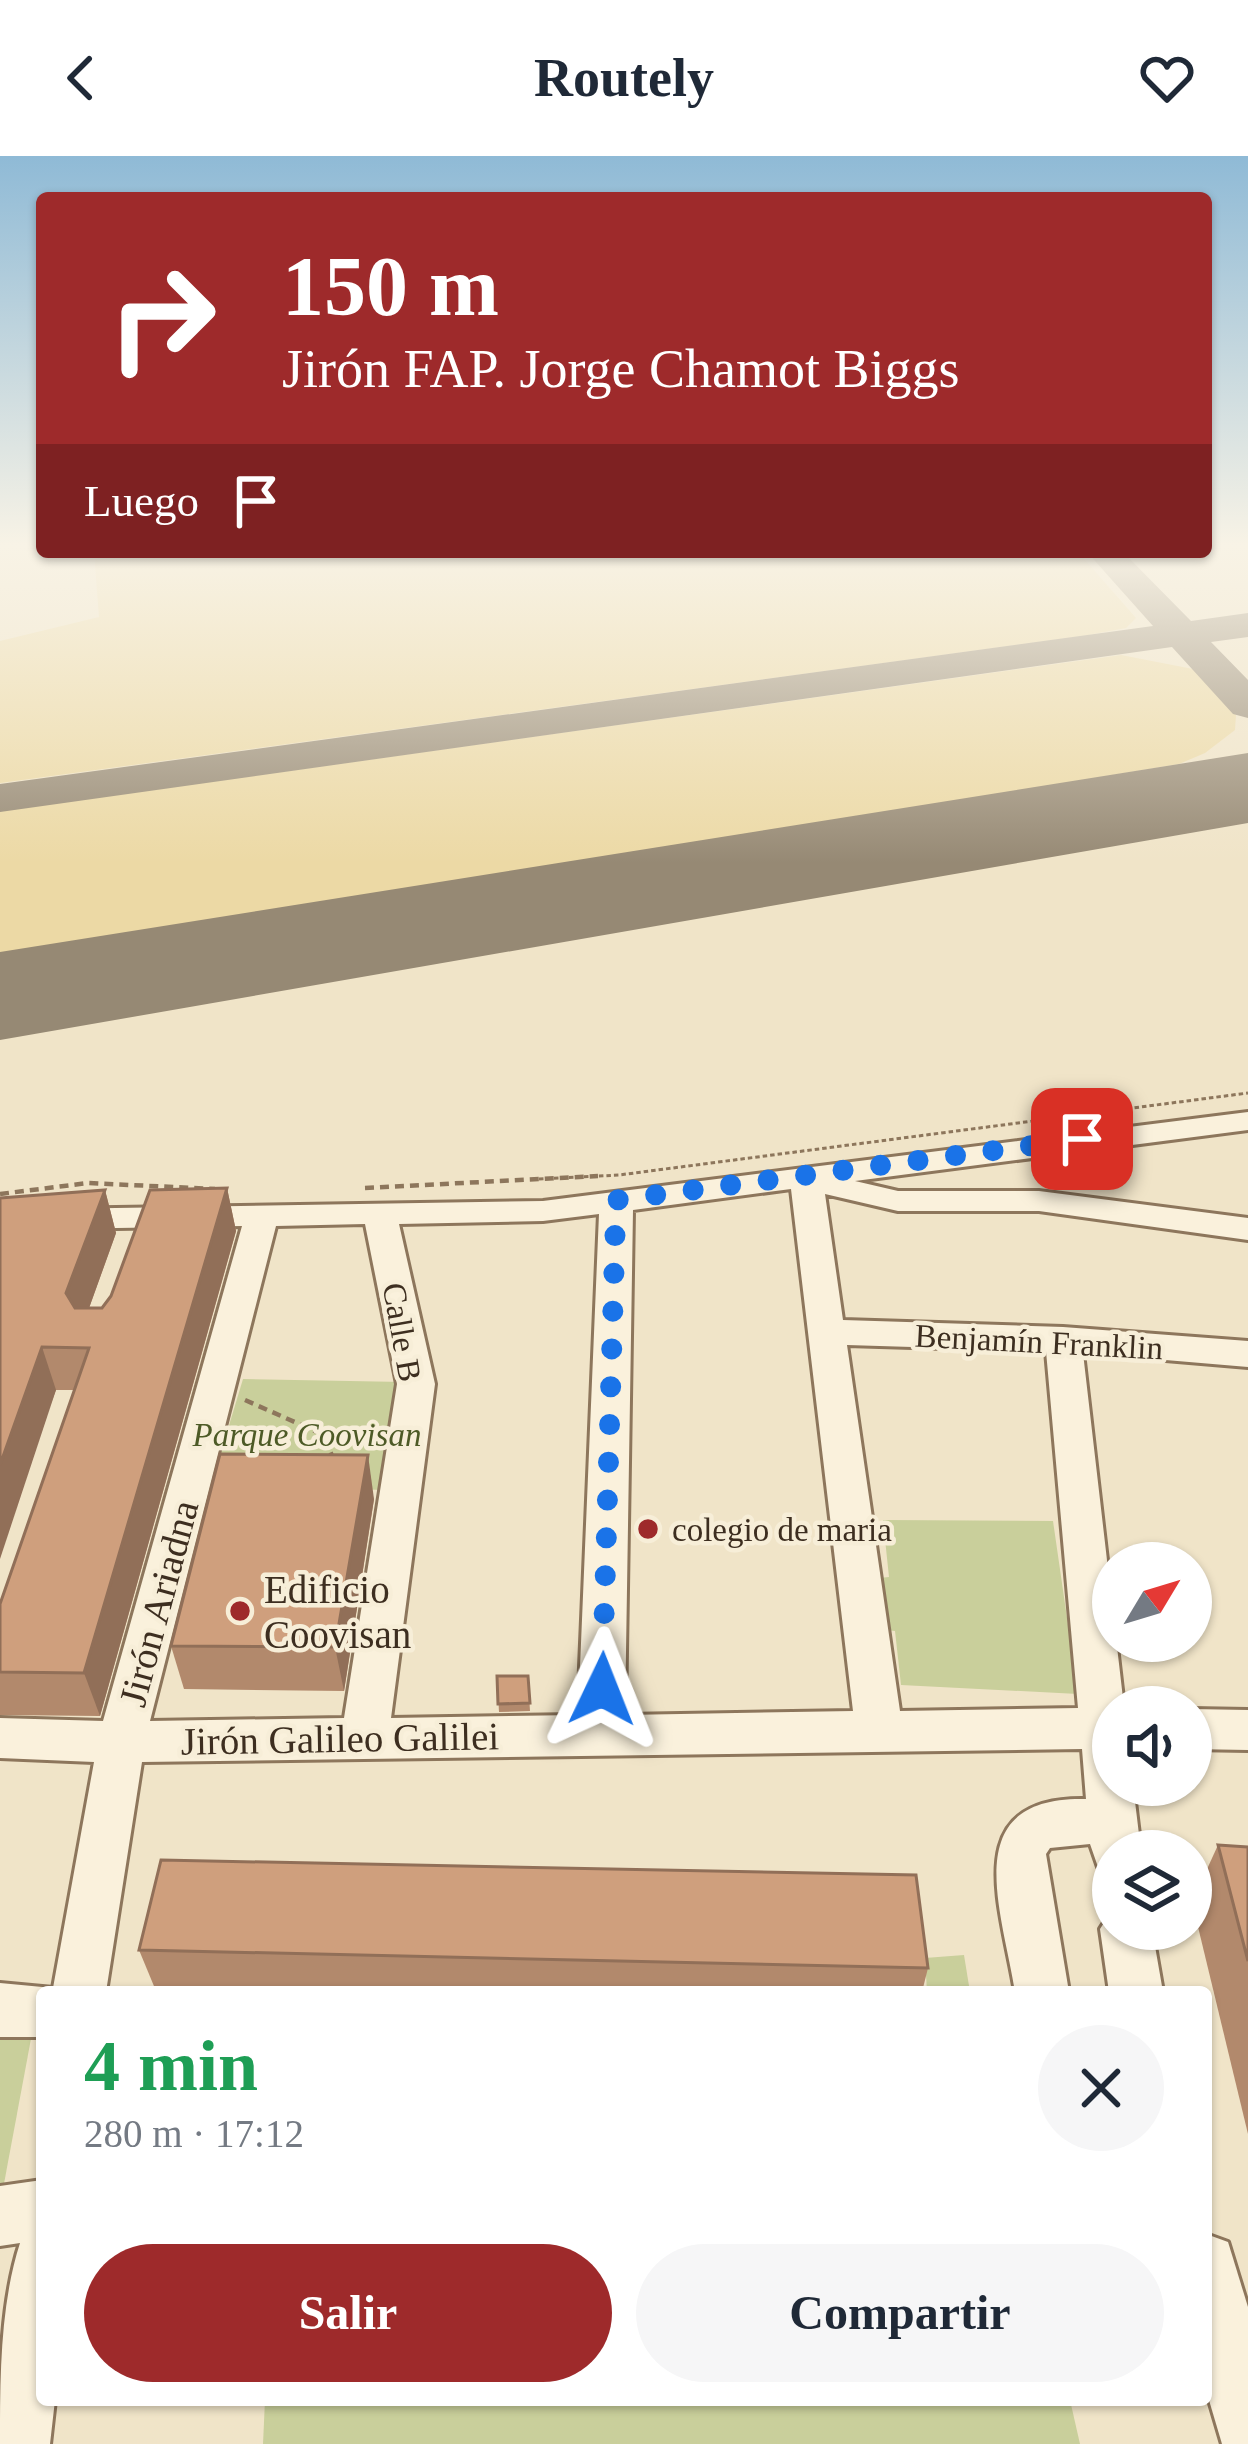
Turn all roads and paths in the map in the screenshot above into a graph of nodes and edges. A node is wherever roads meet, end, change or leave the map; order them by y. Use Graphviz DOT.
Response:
graph roads {
  1 [pos="1248,1093"];
  2 [pos="1248,1121"];
  3 [pos="806,1178"];
  4 [pos="218,1189"];
  5 [pos="0,1194"];
  6 [pos="367,1200"];
  7 [pos="616,1200"];
  8 [pos="261,1218"];
  9 [pos="143,1219"];
  10 [pos="0,1226"];
  11 [pos="1248,1229"];
  12 [pos="129,1258"];
  13 [pos="830,1332"];
  14 [pos="1063,1340"];
  15 [pos="1248,1354"];
  16 [pos="216,1387"];
  17 [pos="338,1471"];
  18 [pos="1101,1686"];
  19 [pos="1092,1728"];
  20 [pos="1212,1729"];
  21 [pos="879,1730"];
  22 [pos="1248,1730"];
  23 [pos="601,1733"];
  24 [pos="365,1737"];
  25 [pos="0,1738"];
  26 [pos="121,1742"];
  27 [pos="1099,1830"];
  28 [pos="1129,1950"];
  29 [pos="80,1986"];
  30 [pos="1041,1986"];
  31 [pos="1135,1986"];
  32 [pos="36,2010"];
  33 [pos="0,2011"];
  34 [pos="36,2211"];
  35 [pos="0,2216"];
  36 [pos="1212,2288"];
  37 [pos="36,2307"];
  38 [pos="1248,2429"];
  39 [pos="17,2444"];
  1 -- 6 [label="path"];
  2 -- 3 [label="street"];
  3 -- 7 [label="street"];
  3 -- 11 [label="street"];
  3 -- 13 [label="street"];
  4 -- 5 [label="path"];
  6 -- 7 [label="street"];
  6 -- 8 [label="street"];
  6 -- 24 [label="street, Calle B"];
  7 -- 23 [label="street"];
  8 -- 9 [label="street"];
  8 -- 16 [label="street, Jirón Ariadna"];
  9 -- 10 [label="street"];
  9 -- 12 [label="street"];
  13 -- 14 [label="street, Benjamín Franklin"];
  13 -- 21 [label="street"];
  14 -- 15 [label="street, Benjamín Franklin"];
  14 -- 18 [label="street"];
  16 -- 17 [label="path"];
  16 -- 26 [label="street, Jirón Ariadna"];
  19 -- 21 [label="street, Jirón Galileo Galilei"];
  20 -- 22 [label="street"];
  21 -- 23 [label="street, Jirón Galileo Galilei"];
  23 -- 24 [label="street, Jirón Galileo Galilei"];
  24 -- 26 [label="street, Jirón Galileo Galilei"];
  25 -- 26 [label="street, Jirón Galileo Galilei"];
  26 -- 29 [label="street, Jirón Ariadna"];
  27 -- 30 [label="street"];
  28 -- 31 [label="street"];
  32 -- 33 [label="street"];
  34 -- 35 [label="street"];
  36 -- 38 [label="street"];
  37 -- 39 [label="street"];
}
